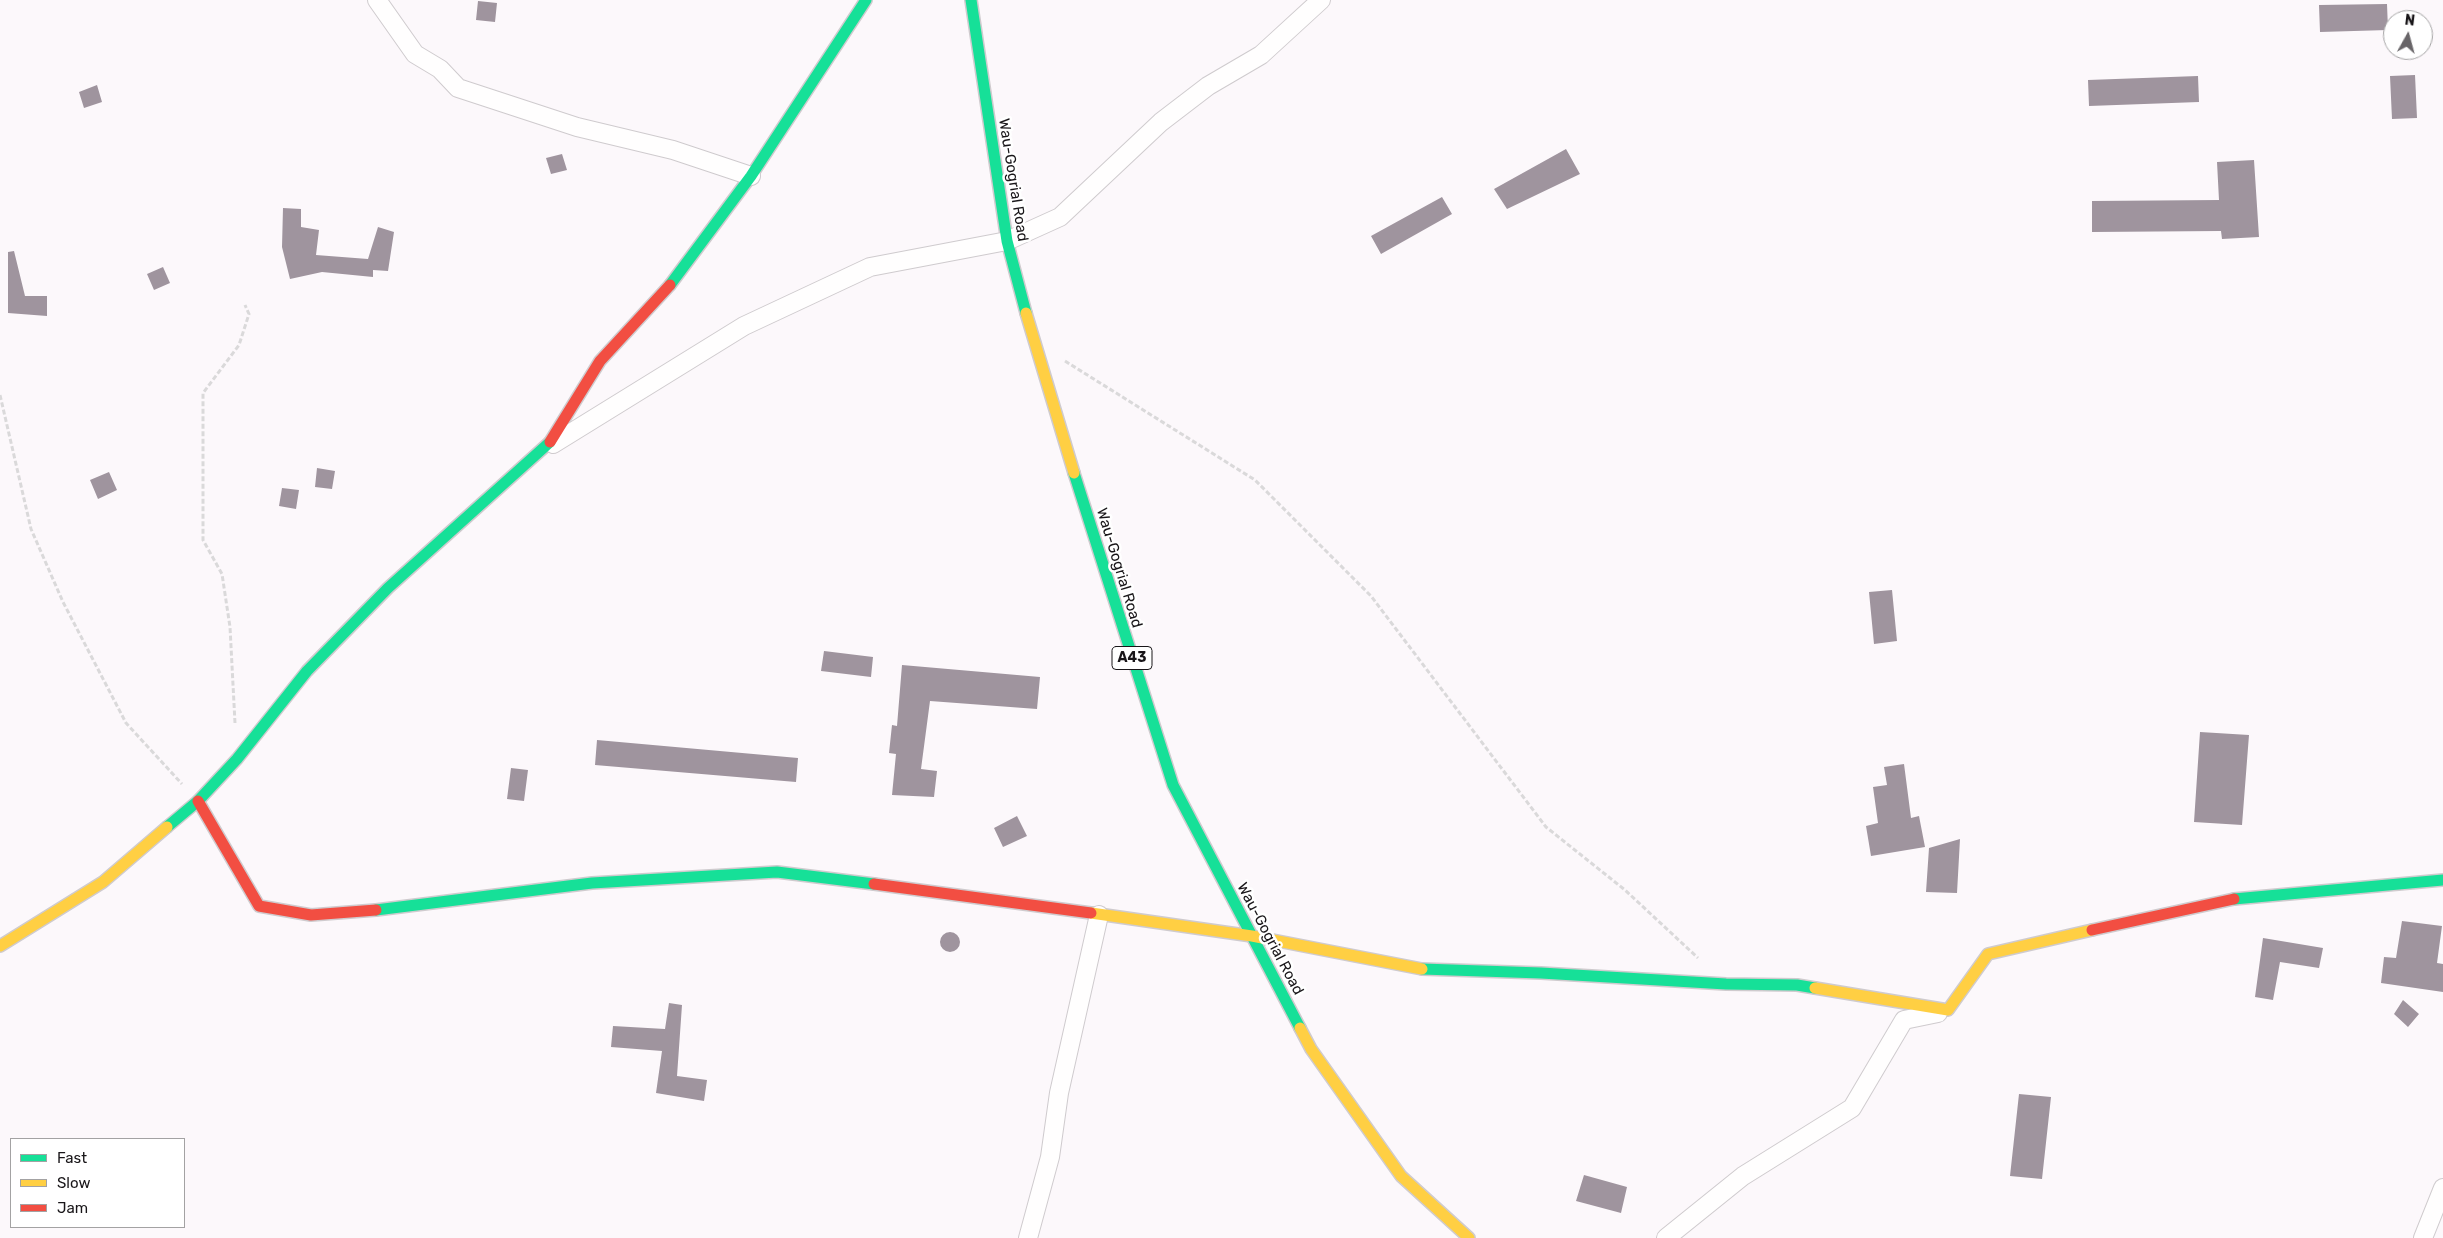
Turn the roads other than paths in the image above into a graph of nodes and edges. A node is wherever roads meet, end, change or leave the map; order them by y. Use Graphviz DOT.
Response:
graph roads {
  1 [pos="377,0"];
  2 [pos="866,0"];
  3 [pos="971,0"];
  4 [pos="1321,0"];
  5 [pos="751,176"];
  6 [pos="1007,241"];
  7 [pos="547,447"];
  8 [pos="198,801"];
  9 [pos="2443,880"];
  10 [pos="1099,915"];
  11 [pos="1252,936"];
  12 [pos="0,946"];
  13 [pos="1948,1010"];
  14 [pos="2443,1188"];
  15 [pos="1028,1238"];
  16 [pos="1469,1238"];
  17 [pos="1666,1238"];
  18 [pos="2423,1238"];
  1 -- 5 [label="street"];
  2 -- 5 [label="main road"];
  3 -- 6 [label="main road, Wau-Gogrial Road / A43"];
  4 -- 6 [label="street"];
  5 -- 7 [label="main road"];
  6 -- 7 [label="street"];
  6 -- 11 [label="main road, Wau-Gogrial Road / A43"];
  7 -- 8 [label="main road"];
  8 -- 10 [label="main road"];
  8 -- 12 [label="main road"];
  9 -- 13 [label="main road"];
  10 -- 11 [label="main road"];
  10 -- 15 [label="street"];
  11 -- 13 [label="main road"];
  11 -- 16 [label="main road, Wau-Gogrial Road / A43"];
  13 -- 17 [label="street"];
  14 -- 18 [label="street"];
}
